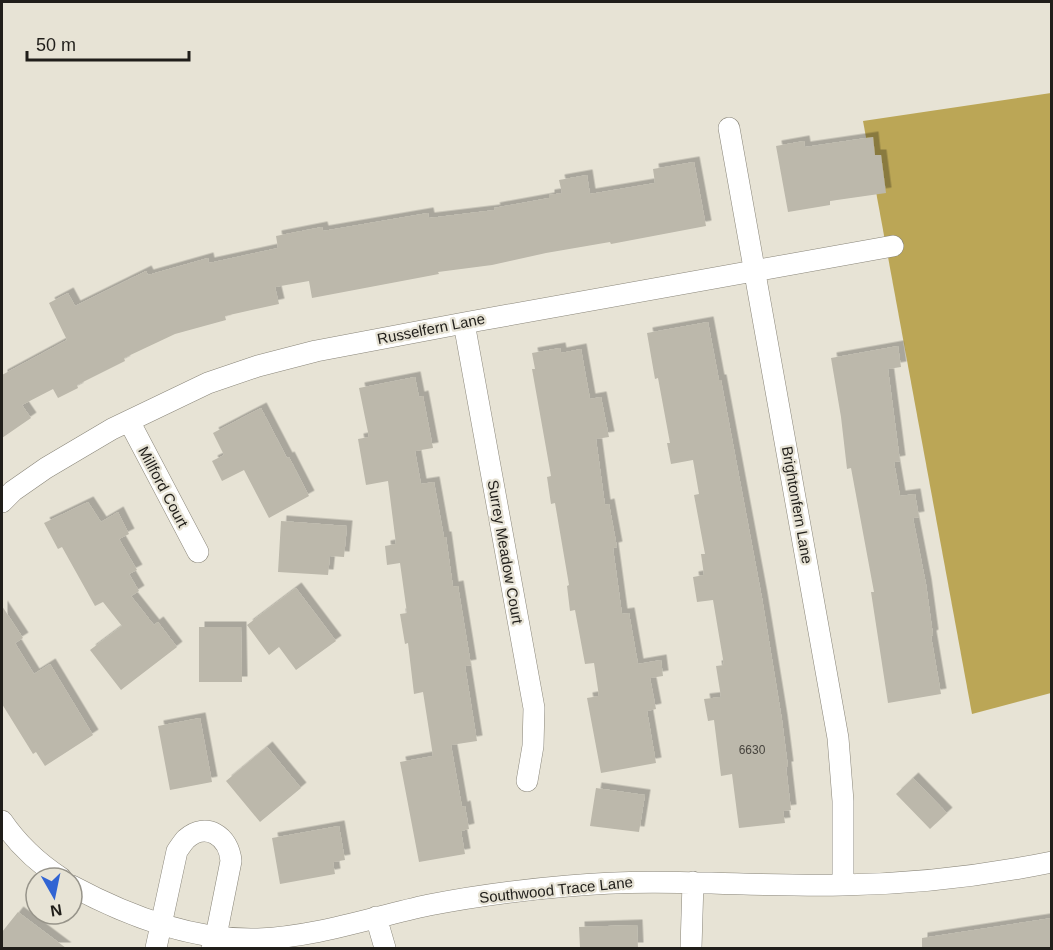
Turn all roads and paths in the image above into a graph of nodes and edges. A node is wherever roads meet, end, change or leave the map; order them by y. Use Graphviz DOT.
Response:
graph roads {
  1 [pos="729,128"];
  2 [pos="893,246"];
  3 [pos="754,272"];
  4 [pos="464,323"];
  5 [pos="129,421"];
  6 [pos="2,502"];
  7 [pos="198,552"];
  8 [pos="527,781"];
  9 [pos="2,821"];
  10 [pos="1052,862"];
  11 [pos="45,866"];
  12 [pos="693,882"];
  13 [pos="843,885"];
  14 [pos="84,892"];
  15 [pos="376,917"];
  16 [pos="162,925"];
  17 [pos="214,942"];
  18 [pos="156,948"];
  19 [pos="385,948"];
  20 [pos="691,948"];
  1 -- 3 [label="street, Brightonfern Lane"];
  2 -- 3 [label="street, Russelfern Lane"];
  3 -- 4 [label="street, Russelfern Lane"];
  3 -- 13 [label="street, Brightonfern Lane"];
  4 -- 5 [label="street, Russelfern Lane"];
  4 -- 8 [label="street, Surrey Meadow Court"];
  5 -- 6 [label="street, Russelfern Lane"];
  5 -- 7 [label="street, Millford Court"];
  9 -- 11 [label="street"];
  10 -- 13 [label="street, Southwood Trace Lane"];
  12 -- 13 [label="street, Southwood Trace Lane"];
  12 -- 15 [label="street, Southwood Trace Lane"];
  12 -- 20 [label="street"];
  14 -- 16 [label="street, Southwood Trace Lane"];
  15 -- 17 [label="street, Southwood Trace Lane"];
  15 -- 19 [label="street"];
  16 -- 17 [label="street, Southwood Trace Lane"];
  16 -- 17 [label="street"];
  16 -- 18 [label="street"];
}
